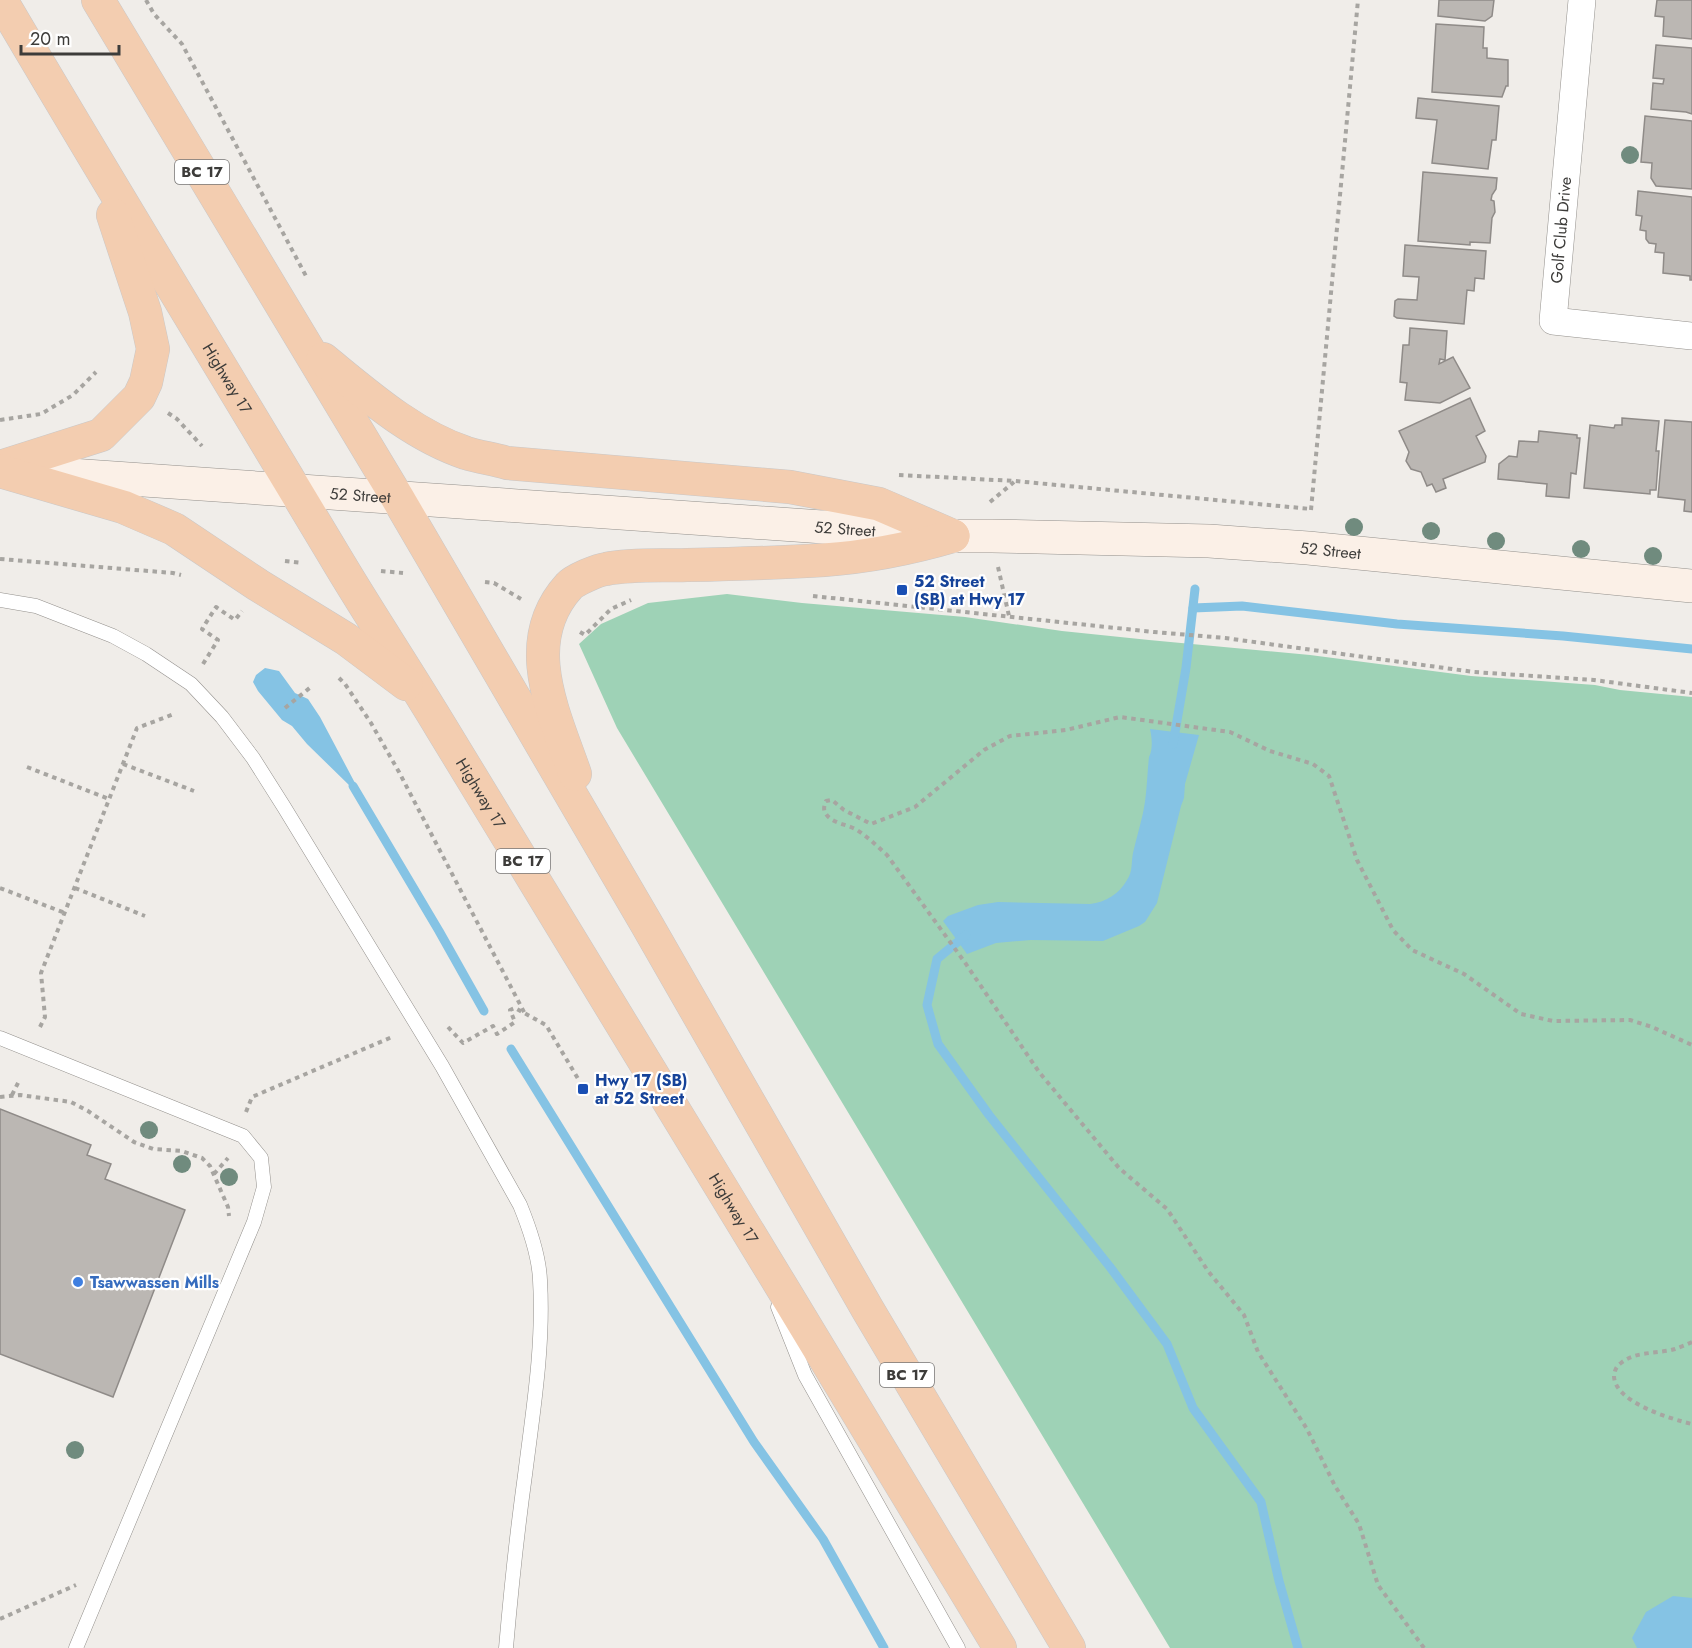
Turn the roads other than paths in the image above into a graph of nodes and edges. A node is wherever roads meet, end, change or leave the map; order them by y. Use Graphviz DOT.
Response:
graph roads {
  1 [pos="1,0"];
  2 [pos="98,0"];
  3 [pos="1582,0"];
  4 [pos="96,162"];
  5 [pos="1692,336"];
  6 [pos="305,344"];
  7 [pos="0,469"];
  8 [pos="296,490"];
  9 [pos="397,497"];
  10 [pos="953,536"];
  11 [pos="1692,586"];
  12 [pos="0,600"];
  13 [pos="422,696"];
  14 [pos="599,844"];
  15 [pos="0,1038"];
  16 [pos="749,1232"];
  17 [pos="76,1648"];
  18 [pos="506,1648"];
  19 [pos="957,1648"];
  20 [pos="1000,1648"];
  21 [pos="1069,1648"];
  1 -- 4 [label="highway, Highway 17 / BC 17"];
  2 -- 6 [label="highway, BC 17"];
  3 -- 5 [label="street, Golf Club Drive"];
  4 -- 7 [label="highway"];
  4 -- 8 [label="highway, Highway 17 / BC 17"];
  6 -- 9 [label="highway, BC 17"];
  6 -- 10 [label="highway"];
  7 -- 8 [label="street, 52 Street"];
  7 -- 13 [label="highway"];
  8 -- 9 [label="street, 52 Street"];
  8 -- 13 [label="highway, Highway 17 / BC 17"];
  9 -- 10 [label="street, 52 Street"];
  9 -- 14 [label="highway, BC 17"];
  10 -- 11 [label="street, 52 Street"];
  10 -- 14 [label="highway"];
  12 -- 18 [label="lane"];
  13 -- 16 [label="highway, Highway 17 / BC 17"];
  14 -- 21 [label="highway, BC 17"];
  15 -- 17 [label="lane"];
  16 -- 19 [label="lane"];
  16 -- 20 [label="highway, Highway 17 / BC 17"];
}
